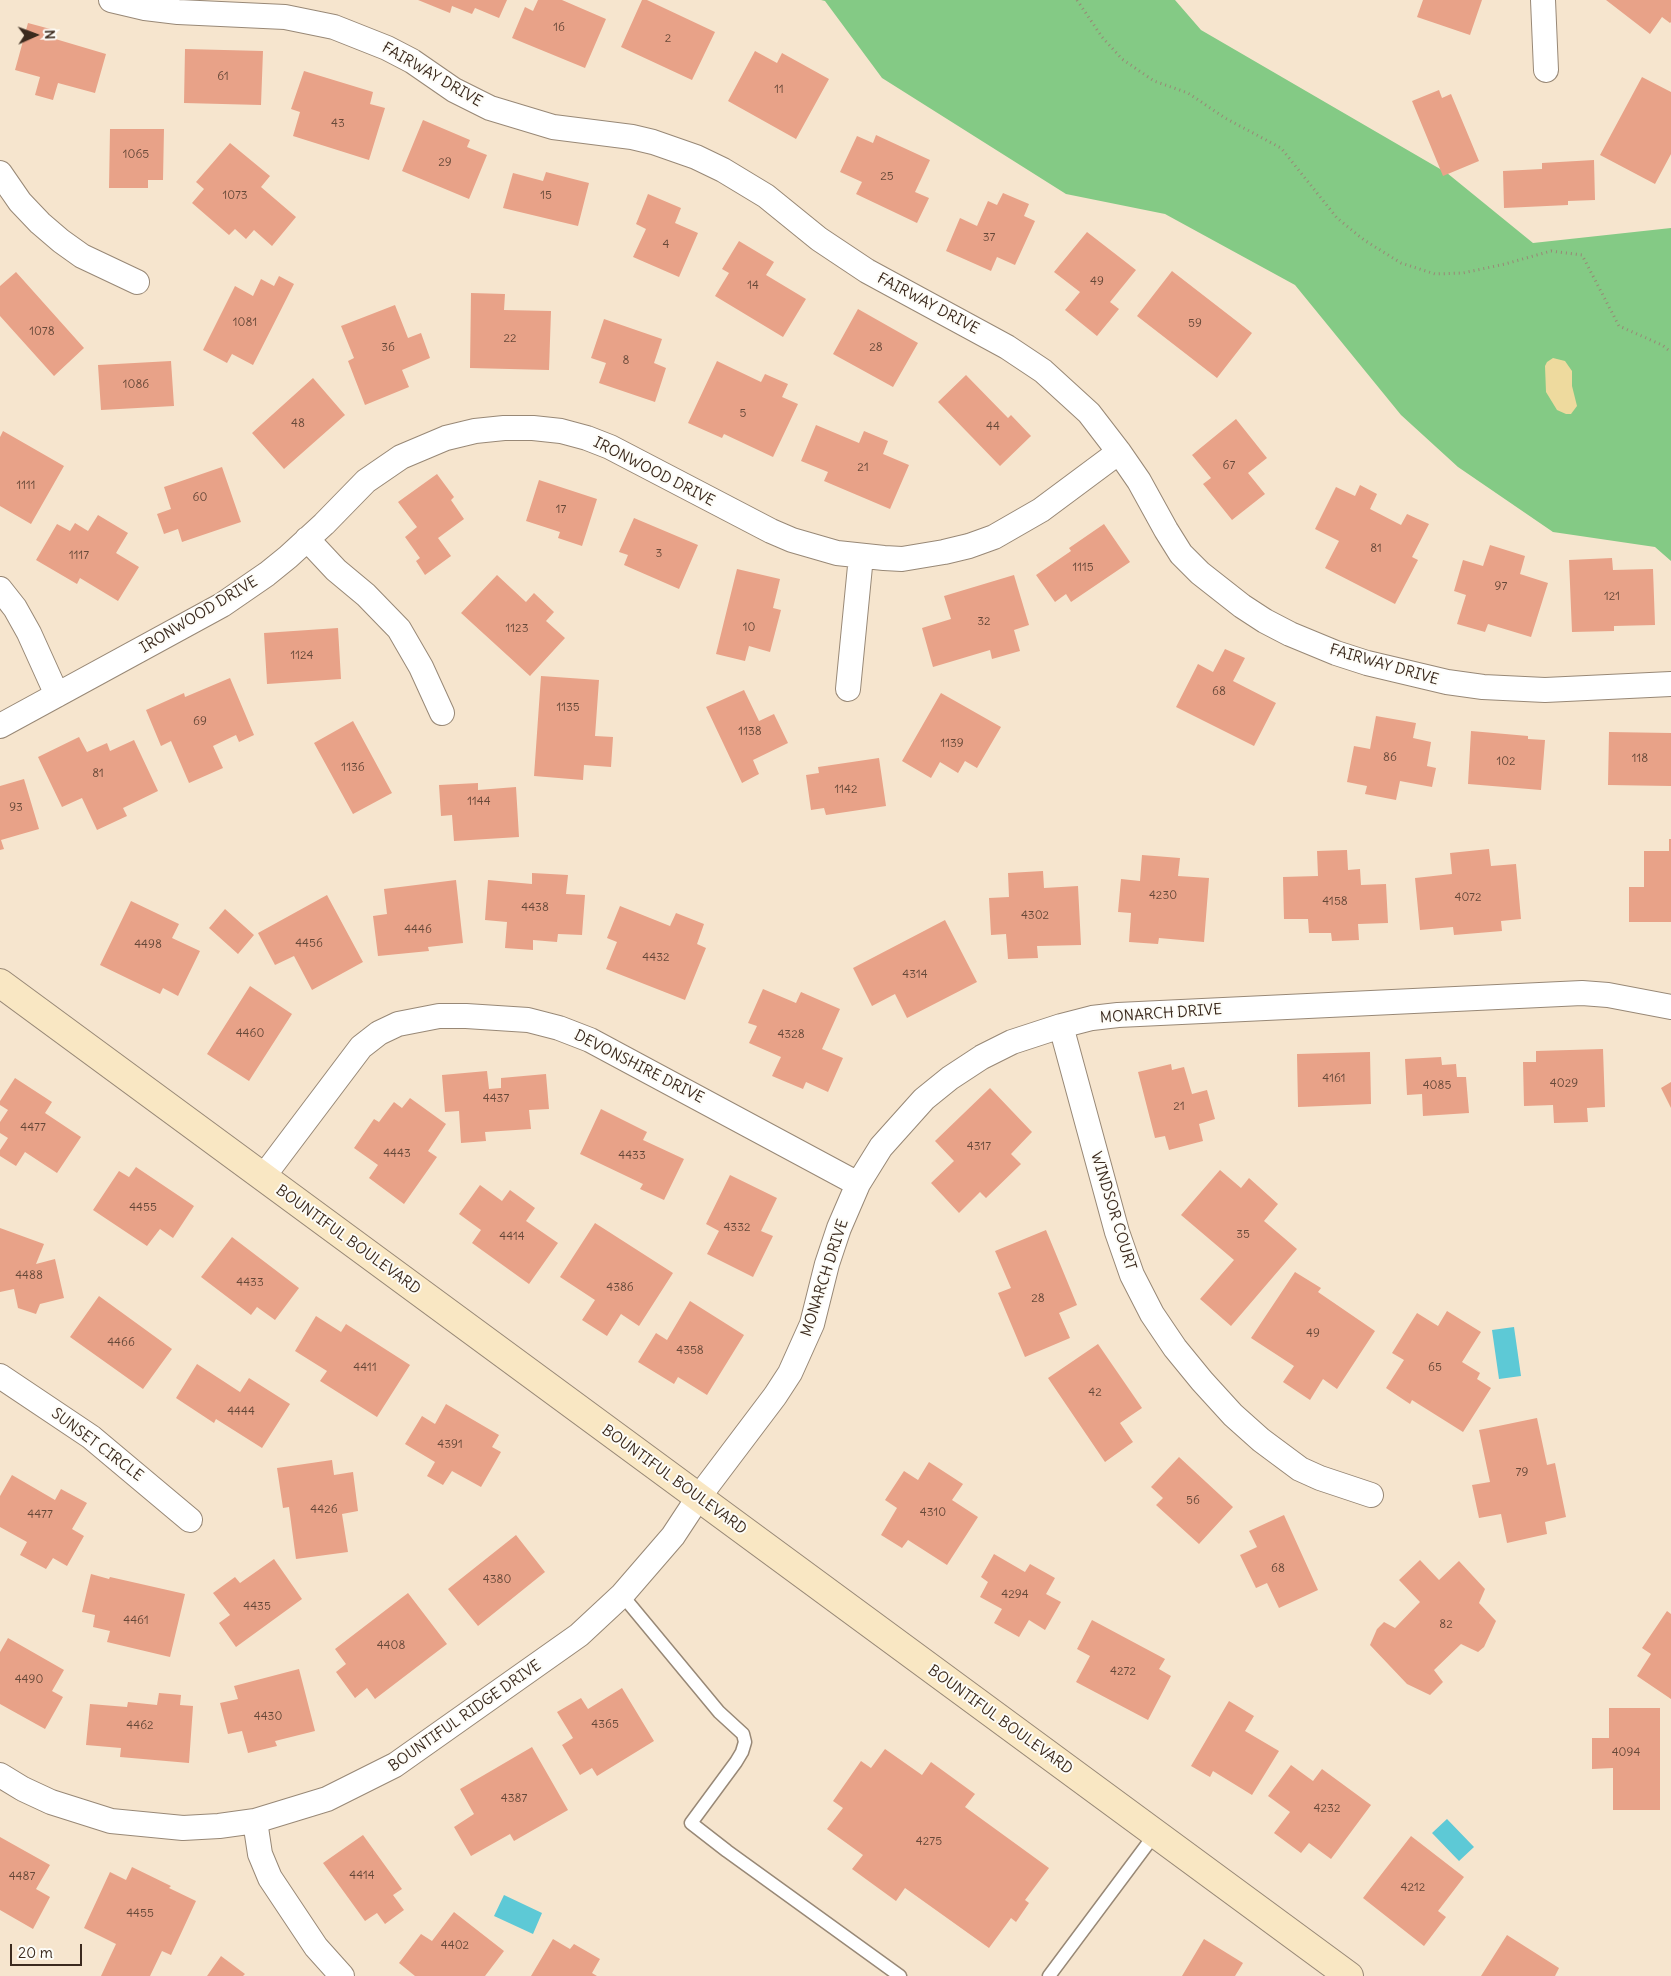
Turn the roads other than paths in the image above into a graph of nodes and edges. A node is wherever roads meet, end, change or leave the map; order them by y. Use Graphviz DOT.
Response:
graph roads {
  1 [pos="111,0"];
  2 [pos="1543,0"];
  3 [pos="1546,70"];
  4 [pos="0,173"];
  5 [pos="136,282"];
  6 [pos="1119,452"];
  7 [pos="307,539"];
  8 [pos="861,556"];
  9 [pos="0,589"];
  10 [pos="1671,684"];
  11 [pos="848,689"];
  12 [pos="57,695"];
  13 [pos="442,713"];
  14 [pos="0,726"];
  15 [pos="0,983"];
  16 [pos="1671,1007"];
  17 [pos="1061,1026"];
  18 [pos="263,1177"];
  19 [pos="858,1184"];
  20 [pos="0,1376"];
  21 [pos="1371,1495"];
  22 [pos="698,1498"];
  23 [pos="190,1520"];
  24 [pos="622,1595"];
  25 [pos="0,1775"];
  26 [pos="255,1821"];
  27 [pos="1155,1834"];
  28 [pos="1337,1972"];
  29 [pos="342,1976"];
  30 [pos="900,1976"];
  31 [pos="1049,1976"];
  1 -- 6 [label="street, FAIRWAY DRIVE"];
  2 -- 3 [label="street"];
  4 -- 5 [label="street"];
  6 -- 8 [label="street, IRONWOOD DRIVE"];
  6 -- 10 [label="street, FAIRWAY DRIVE"];
  7 -- 8 [label="street, IRONWOOD DRIVE"];
  7 -- 12 [label="street, IRONWOOD DRIVE"];
  7 -- 13 [label="street"];
  8 -- 11 [label="street"];
  9 -- 12 [label="street"];
  12 -- 14 [label="street, IRONWOOD DRIVE"];
  15 -- 18 [label="main road, BOUNTIFUL BOULEVARD"];
  16 -- 17 [label="street, MONARCH DRIVE"];
  17 -- 19 [label="street, MONARCH DRIVE"];
  17 -- 21 [label="street, WINDSOR COURT"];
  18 -- 19 [label="street, DEVONSHIRE DRIVE"];
  18 -- 22 [label="main road, BOUNTIFUL BOULEVARD"];
  19 -- 22 [label="street, MONARCH DRIVE"];
  20 -- 23 [label="street, SUNSET CIRCLE"];
  22 -- 24 [label="street, BOUNTIFUL RIDGE DRIVE"];
  22 -- 27 [label="main road, BOUNTIFUL BOULEVARD"];
  24 -- 26 [label="street, BOUNTIFUL RIDGE DRIVE"];
  24 -- 30 [label="lane"];
  25 -- 26 [label="street, BOUNTIFUL RIDGE DRIVE"];
  26 -- 29 [label="street"];
  27 -- 28 [label="main road, BOUNTIFUL BOULEVARD"];
  27 -- 31 [label="lane"];
}
